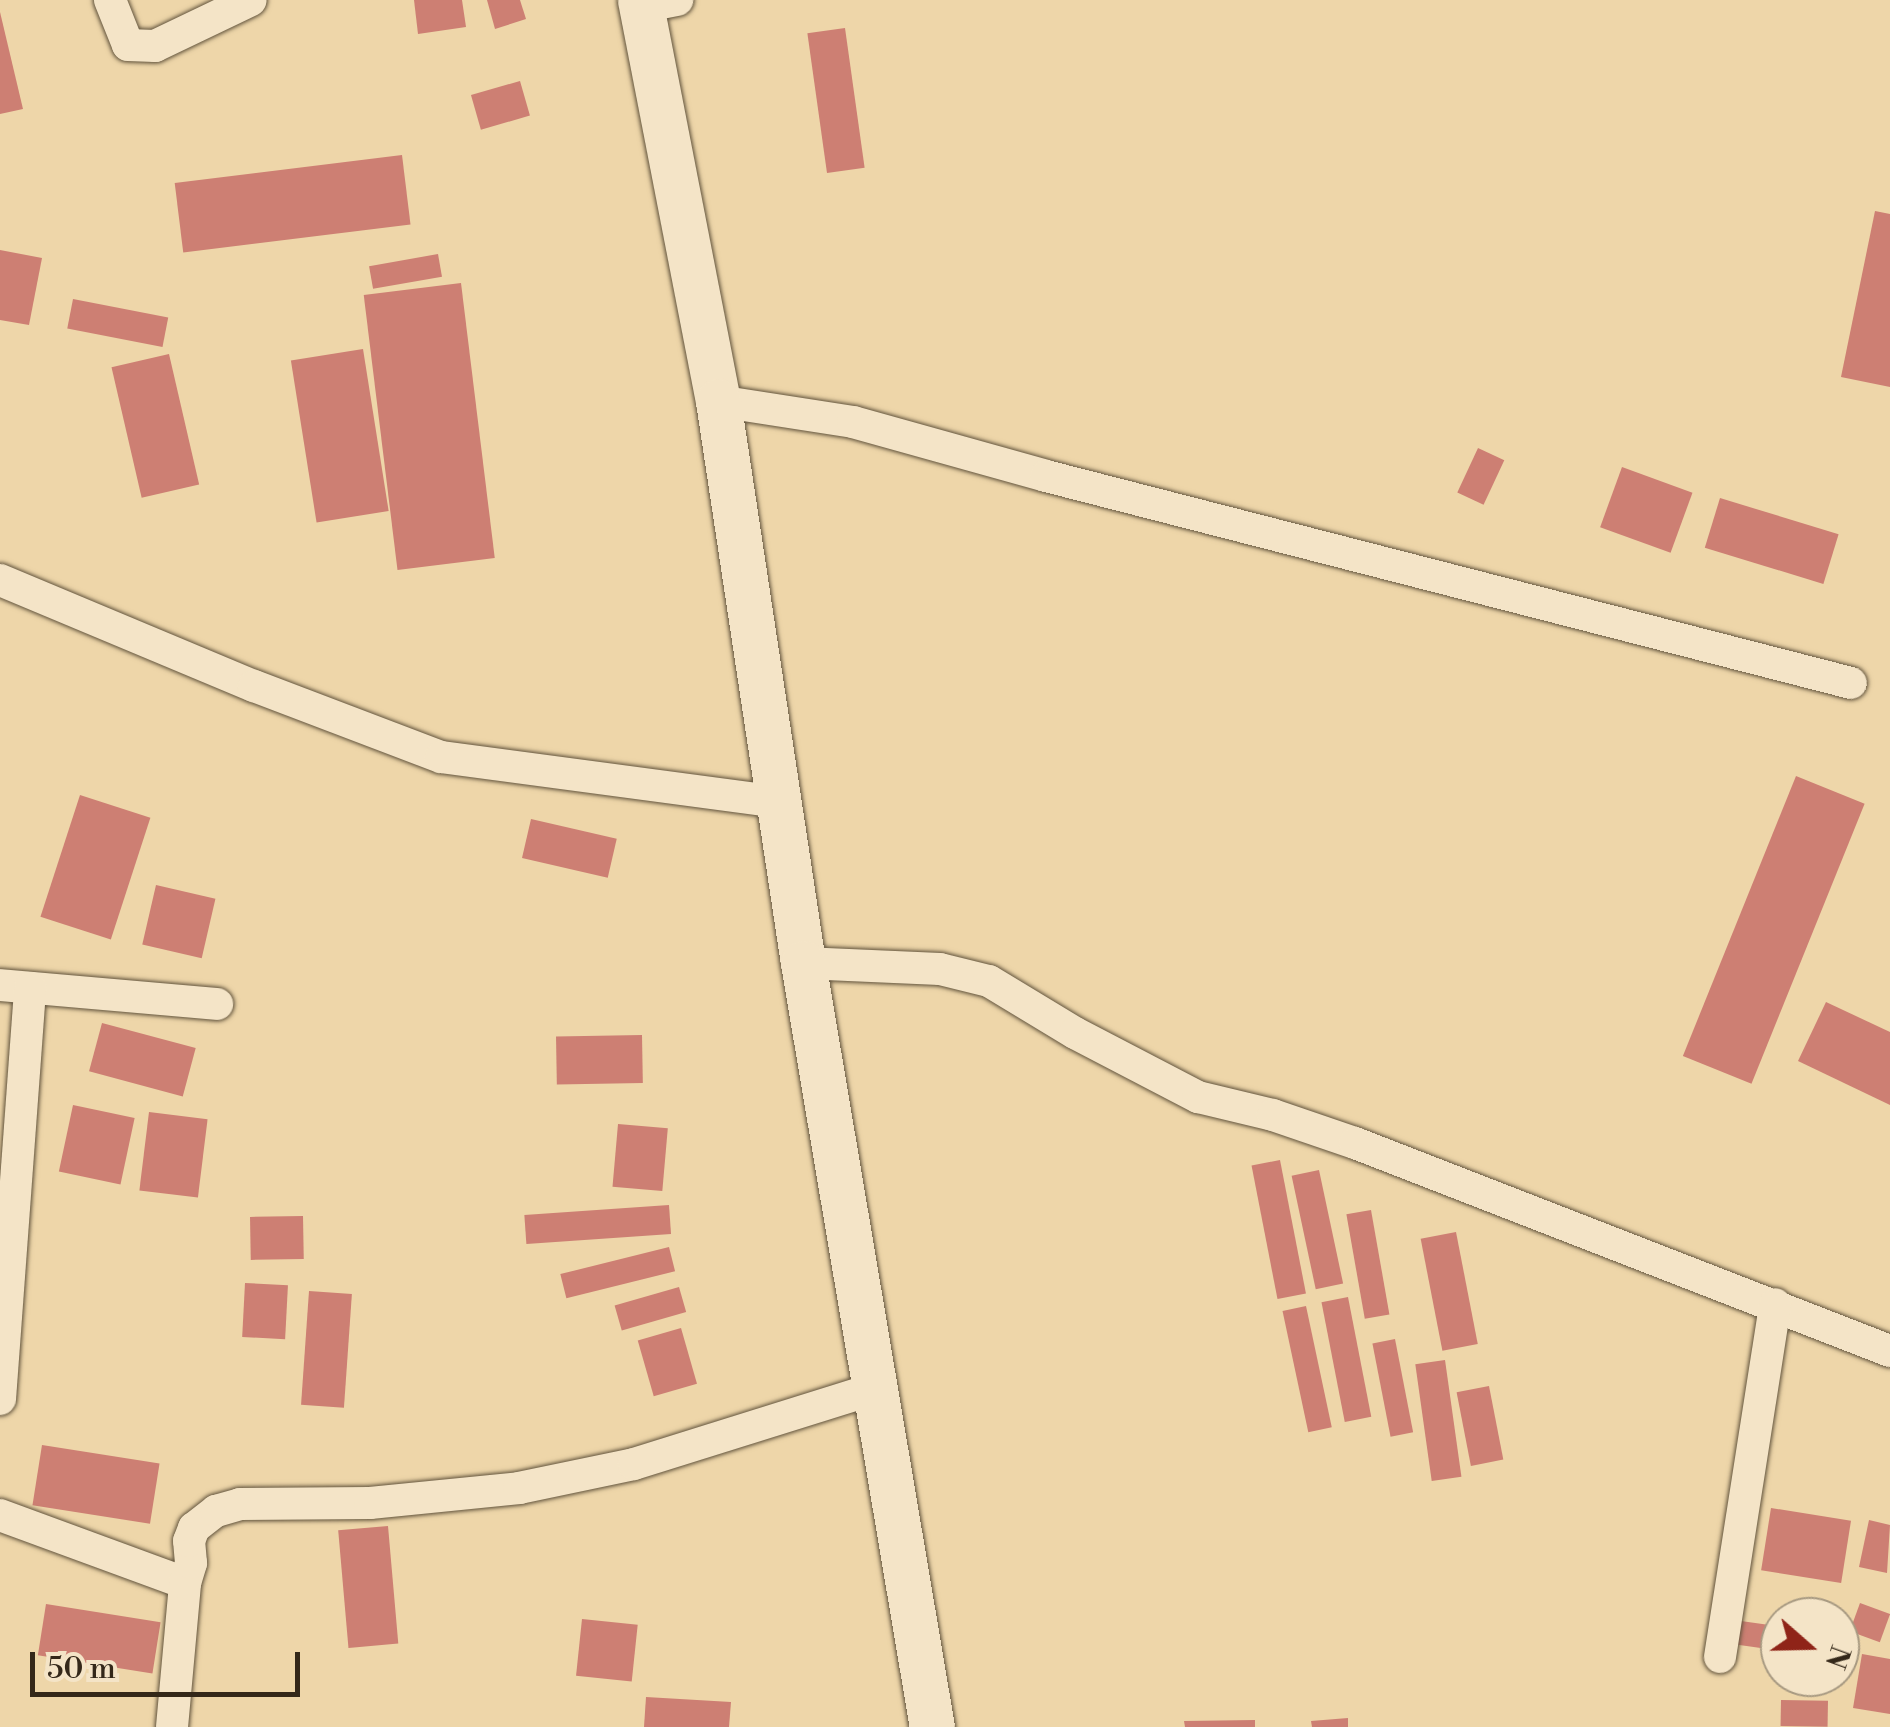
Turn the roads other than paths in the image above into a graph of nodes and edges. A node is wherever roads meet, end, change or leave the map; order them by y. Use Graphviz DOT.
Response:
graph roads {
  1 [pos="110,0"];
  2 [pos="251,0"];
  3 [pos="653,2"];
  4 [pos="718,401"];
  5 [pos="0,580"];
  6 [pos="1851,683"];
  7 [pos="778,802"];
  8 [pos="803,963"];
  9 [pos="15,986"];
  10 [pos="217,1004"];
  11 [pos="1775,1304"];
  12 [pos="1890,1351"];
  13 [pos="874,1389"];
  14 [pos="0,1400"];
  15 [pos="0,1515"];
  16 [pos="185,1582"];
  17 [pos="1720,1657"];
  18 [pos="172,1727"];
  19 [pos="932,1727"];
  1 -- 2 [label="street"];
  3 -- 4 [label="main road"];
  4 -- 6 [label="street"];
  4 -- 7 [label="main road"];
  5 -- 7 [label="street"];
  7 -- 8 [label="main road"];
  8 -- 11 [label="street"];
  8 -- 13 [label="main road"];
  9 -- 10 [label="street"];
  9 -- 14 [label="street"];
  11 -- 12 [label="street"];
  11 -- 17 [label="street"];
  13 -- 16 [label="street"];
  13 -- 19 [label="main road"];
  15 -- 16 [label="street"];
  16 -- 18 [label="street"];
}
